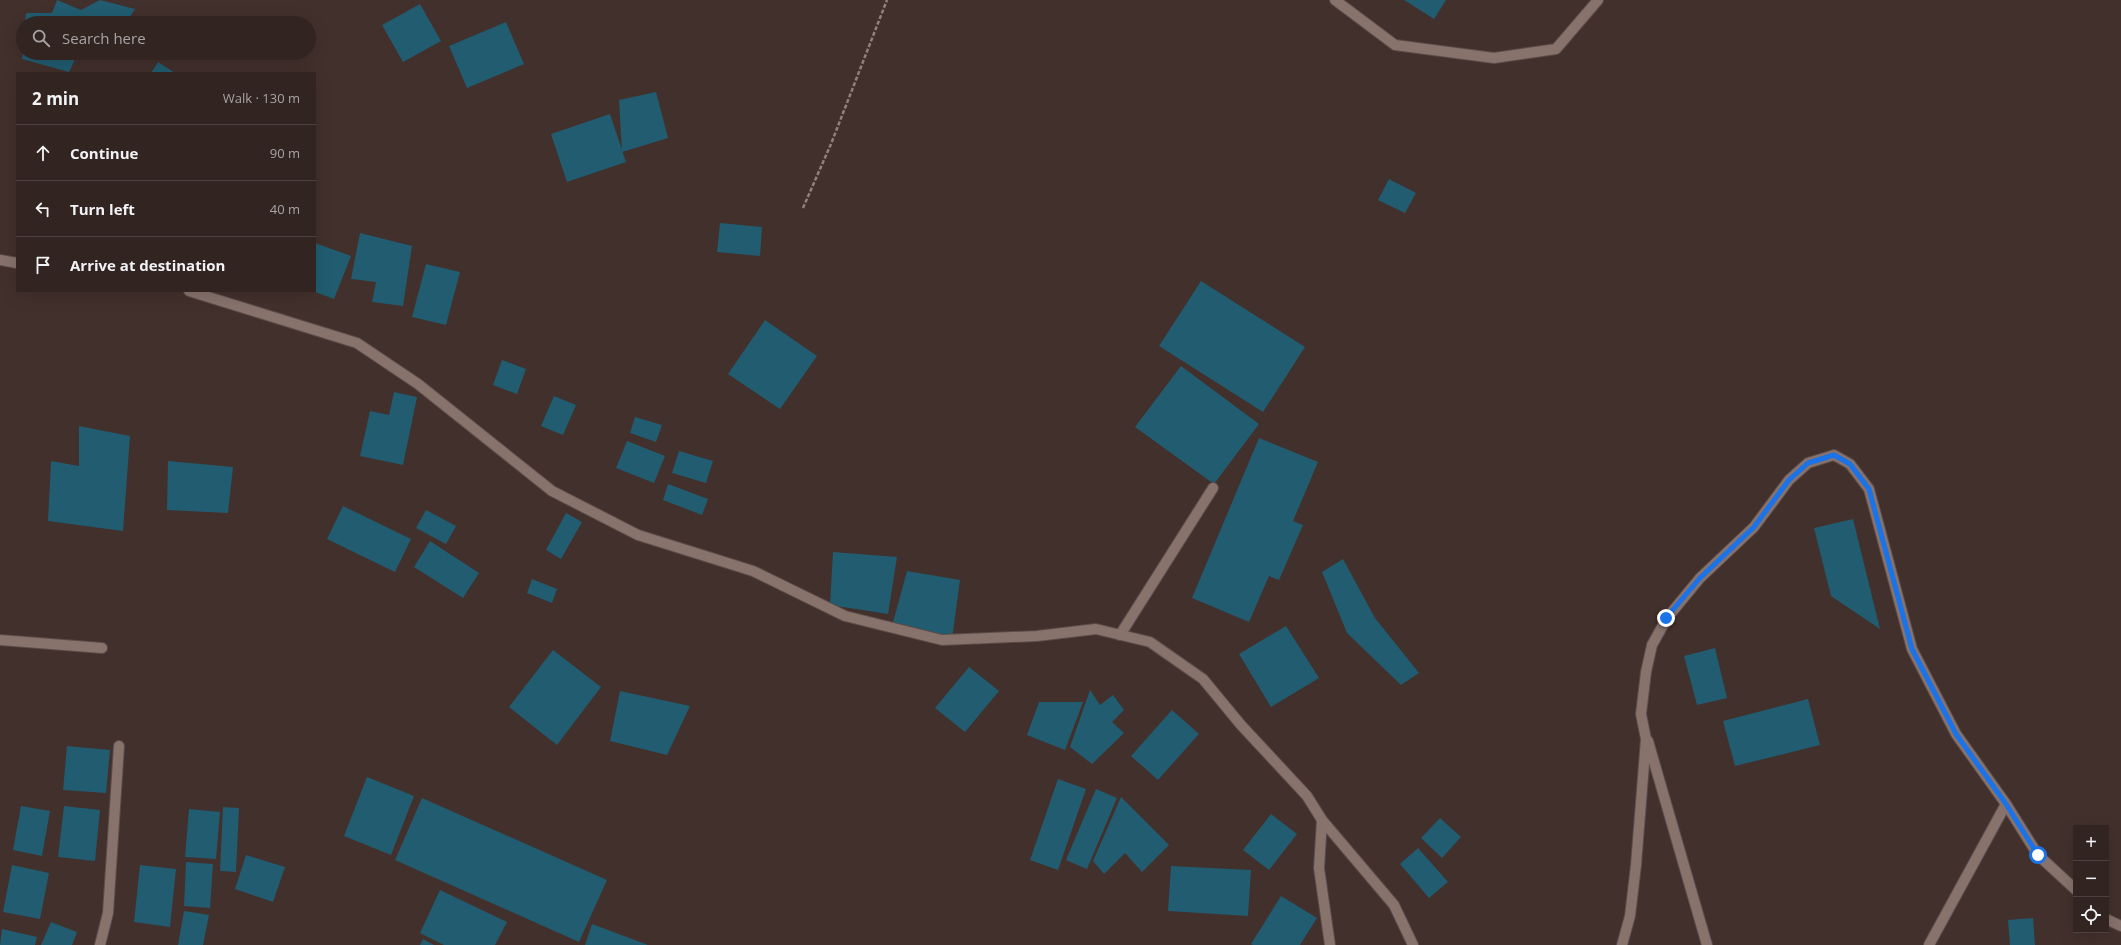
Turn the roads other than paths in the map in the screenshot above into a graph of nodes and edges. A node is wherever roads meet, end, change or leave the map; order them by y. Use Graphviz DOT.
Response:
graph roads {
  1 [pos="1335,0"];
  2 [pos="1598,0"];
  3 [pos="0,260"];
  4 [pos="16,263"];
  5 [pos="192,292"];
  6 [pos="1214,488"];
  7 [pos="1120,635"];
  8 [pos="0,640"];
  9 [pos="102,648"];
  10 [pos="1641,714"];
  11 [pos="119,746"];
  12 [pos="2006,804"];
  13 [pos="1322,820"];
  14 [pos="2073,887"];
  15 [pos="2109,920"];
  16 [pos="2121,926"];
  17 [pos="100,945"];
  18 [pos="1330,945"];
  19 [pos="1413,945"];
  20 [pos="1622,945"];
  21 [pos="1707,945"];
  22 [pos="1929,945"];
  1 -- 2 [label="street"];
  3 -- 4 [label="street"];
  5 -- 7 [label="street"];
  6 -- 7 [label="street"];
  7 -- 13 [label="street"];
  8 -- 9 [label="street"];
  10 -- 12 [label="street"];
  10 -- 20 [label="street"];
  10 -- 21 [label="street"];
  11 -- 17 [label="street"];
  12 -- 14 [label="street"];
  12 -- 22 [label="street"];
  13 -- 18 [label="street"];
  13 -- 19 [label="street"];
  15 -- 16 [label="street"];
}
